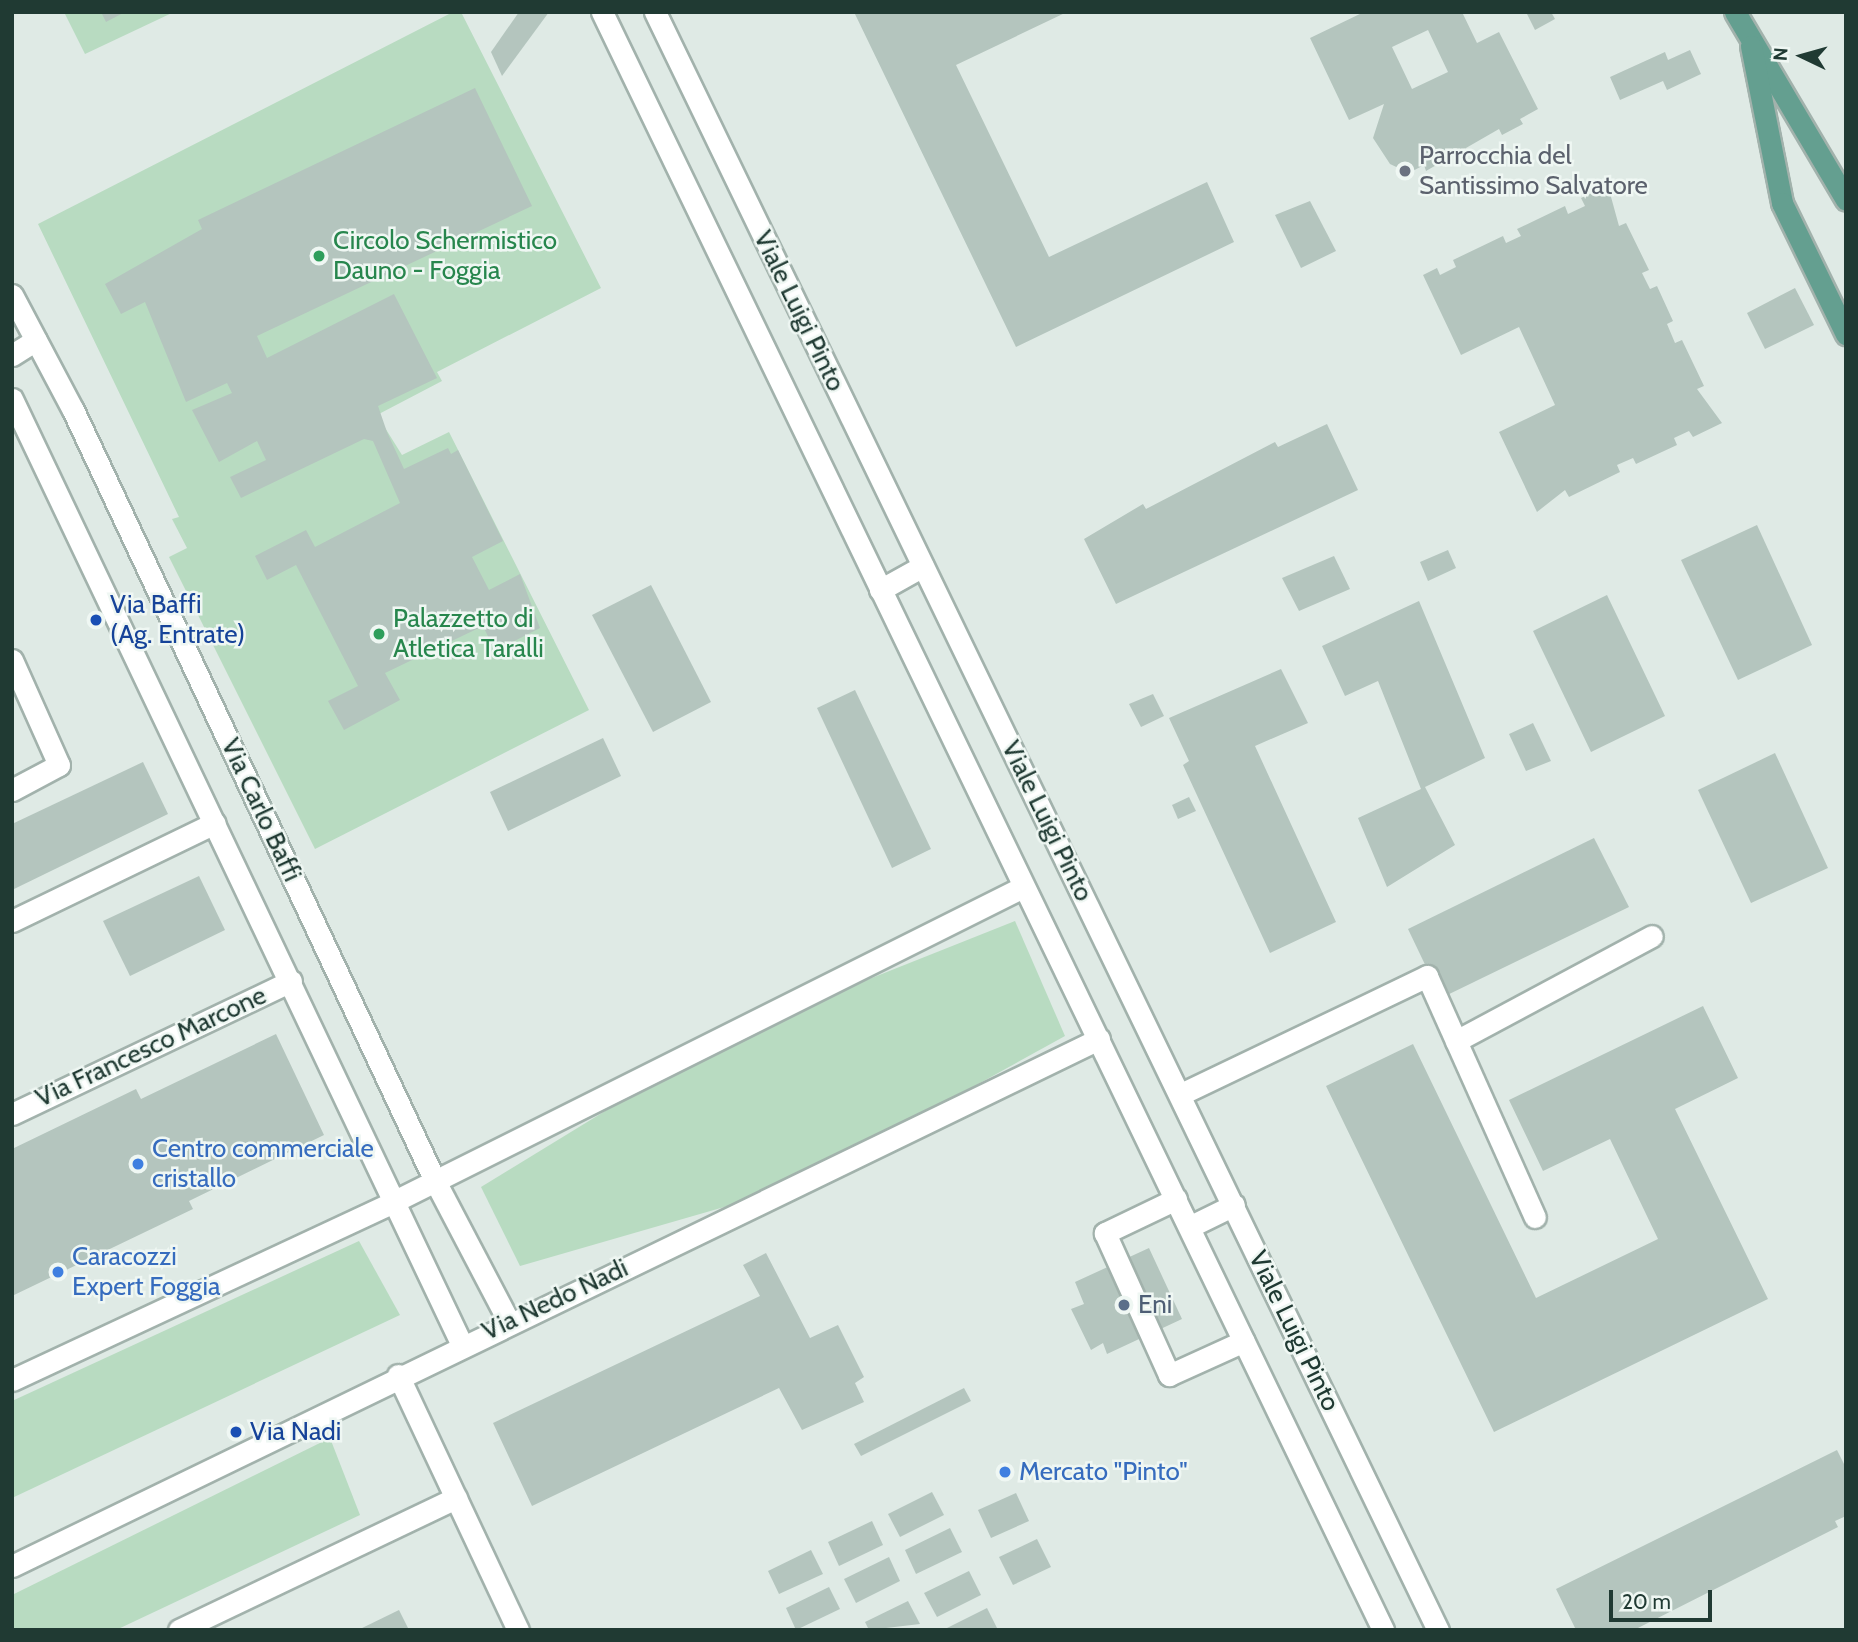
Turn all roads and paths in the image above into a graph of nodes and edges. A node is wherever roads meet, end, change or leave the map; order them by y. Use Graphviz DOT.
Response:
graph roads {
  1 [pos="602,12"];
  2 [pos="1735,12"];
  3 [pos="659,14"];
  4 [pos="1751,46"];
  5 [pos="1846,200"];
  6 [pos="12,295"];
  7 [pos="1846,334"];
  8 [pos="36,340"];
  9 [pos="12,355"];
  10 [pos="12,399"];
  11 [pos="923,566"];
  12 [pos="880,590"];
  13 [pos="12,660"];
  14 [pos="12,789"];
  15 [pos="215,823"];
  16 [pos="1023,887"];
  17 [pos="12,921"];
  18 [pos="1652,936"];
  19 [pos="291,981"];
  20 [pos="1099,1039"];
  21 [pos="1456,1041"];
  22 [pos="1181,1094"];
  23 [pos="12,1114"];
  24 [pos="435,1181"];
  25 [pos="1176,1199"];
  26 [pos="395,1202"];
  27 [pos="1234,1205"];
  28 [pos="1535,1217"];
  29 [pos="1189,1227"];
  30 [pos="510,1324"];
  31 [pos="1244,1341"];
  32 [pos="461,1343"];
  33 [pos="398,1375"];
  34 [pos="12,1380"];
  35 [pos="456,1498"];
  36 [pos="12,1566"];
  37 [pos="179,1630"];
  38 [pos="518,1630"];
  39 [pos="1383,1630"];
  40 [pos="1438,1630"];
  1 -- 12 [label="street, Viale Luigi Pinto"];
  2 -- 4 [label="main road"];
  3 -- 11 [label="street, Viale Luigi Pinto"];
  4 -- 5 [label="main road"];
  4 -- 7 [label="main road"];
  6 -- 8 [label="street, Via Carlo Baffi"];
  8 -- 9 [label="street"];
  8 -- 24 [label="street, Via Carlo Baffi"];
  10 -- 15 [label="street, Via Carlo Baffi"];
  11 -- 12 [label="street"];
  11 -- 22 [label="street, Viale Luigi Pinto"];
  12 -- 16 [label="street, Viale Luigi Pinto"];
  13 -- 14 [label="street"];
  15 -- 17 [label="street"];
  15 -- 19 [label="street, Via Carlo Baffi"];
  16 -- 20 [label="street, Viale Luigi Pinto"];
  16 -- 24 [label="street"];
  18 -- 21 [label="street"];
  19 -- 23 [label="street, Via Francesco Marcone"];
  19 -- 26 [label="street, Via Carlo Baffi"];
  20 -- 25 [label="street, Viale Luigi Pinto"];
  20 -- 30 [label="street, Via Nedo Nadi"];
  21 -- 22 [label="street"];
  21 -- 28 [label="street"];
  22 -- 27 [label="street, Viale Luigi Pinto"];
  24 -- 26 [label="street"];
  24 -- 30 [label="street, Via Carlo Baffi"];
  25 -- 29 [label="street, Viale Luigi Pinto"];
  25 -- 31 [label="street"];
  26 -- 32 [label="street, Via Carlo Baffi"];
  26 -- 34 [label="street"];
  27 -- 29 [label="street"];
  27 -- 40 [label="street, Viale Luigi Pinto"];
  29 -- 31 [label="street, Viale Luigi Pinto"];
  30 -- 32 [label="street, Via Nedo Nadi"];
  31 -- 39 [label="street, Viale Luigi Pinto"];
  32 -- 33 [label="street, Via Nedo Nadi"];
  33 -- 35 [label="street"];
  33 -- 36 [label="street, Via Nedo Nadi"];
  35 -- 37 [label="street"];
  35 -- 38 [label="street"];
}
